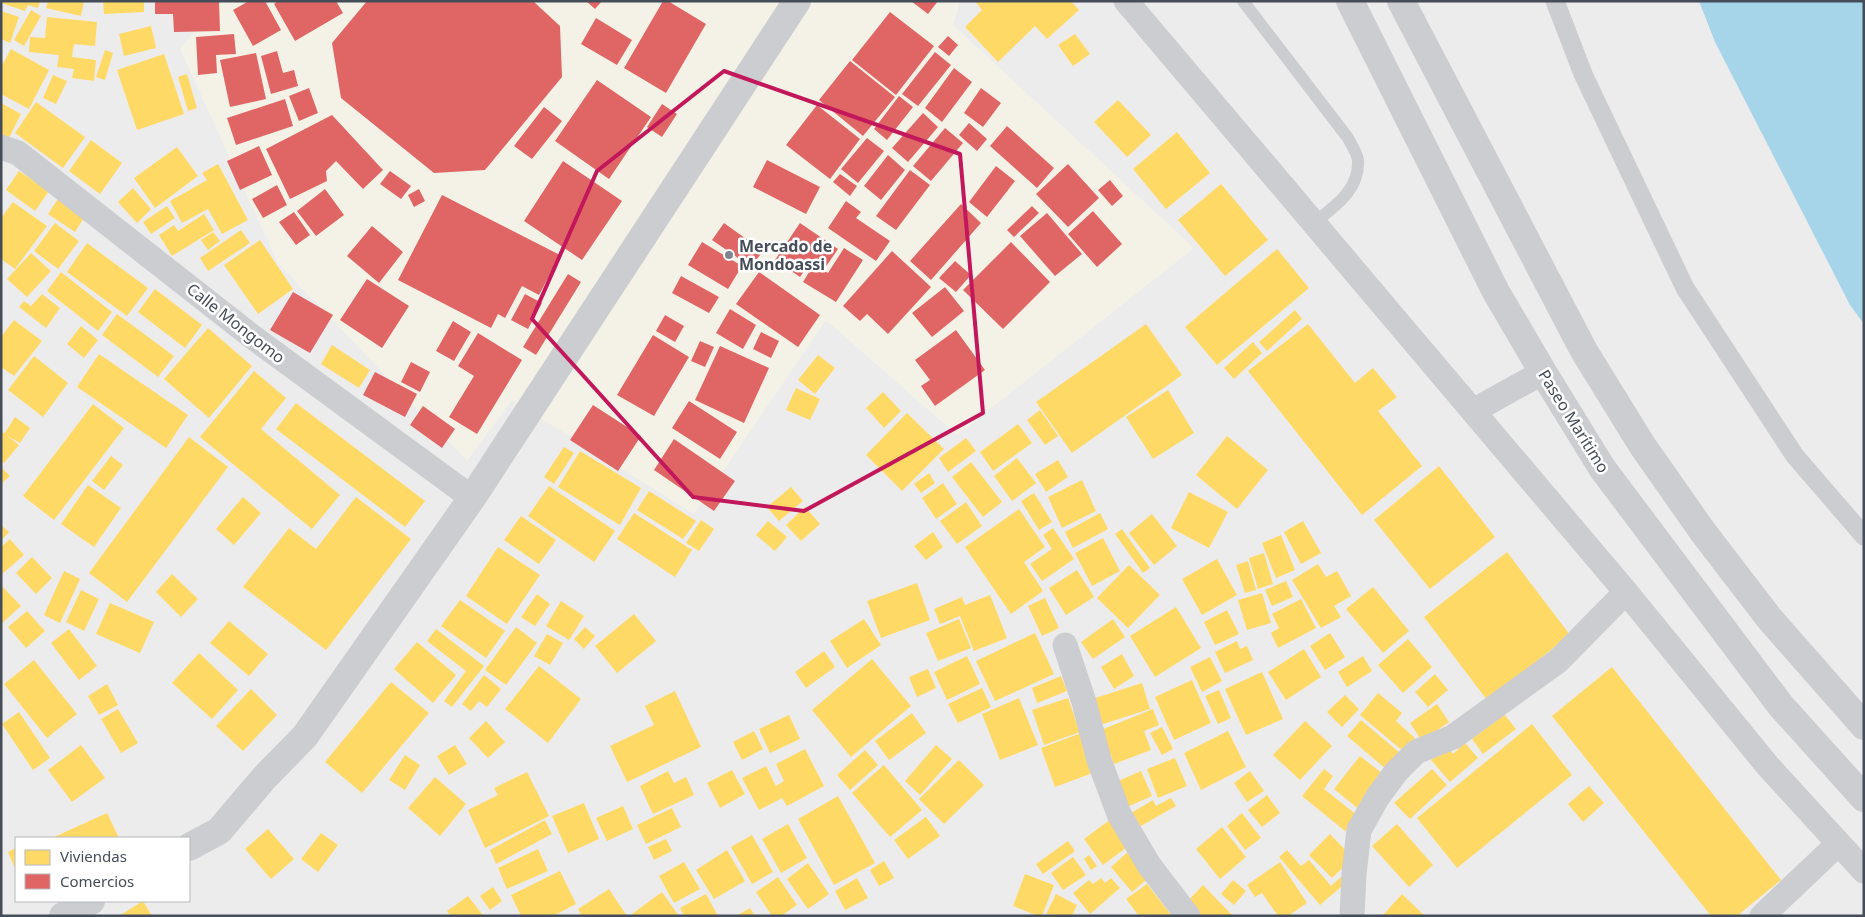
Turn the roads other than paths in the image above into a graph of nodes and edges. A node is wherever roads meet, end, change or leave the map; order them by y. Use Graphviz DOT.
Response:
graph roads {
  1 [pos="797,1"];
  2 [pos="1126,1"];
  3 [pos="1243,1"];
  4 [pos="1350,1"];
  5 [pos="1402,1"];
  6 [pos="1555,1"];
  7 [pos="1,147"];
  8 [pos="1314,223"];
  9 [pos="1543,372"];
  10 [pos="1474,411"];
  11 [pos="472,498"];
  12 [pos="1864,536"];
  13 [pos="1626,592"];
  14 [pos="1065,645"];
  15 [pos="1864,726"];
  16 [pos="1864,798"];
  17 [pos="1838,844"];
  18 [pos="190,846"];
  19 [pos="1864,871"];
  20 [pos="89,902"];
  21 [pos="63,916"];
  22 [pos="1188,916"];
  23 [pos="1352,916"];
  24 [pos="1762,916"];
  1 -- 11 [label="street"];
  2 -- 8 [label="street"];
  3 -- 8 [label="lane"];
  4 -- 9 [label="main road, Paseo Marítimo"];
  5 -- 15 [label="main road"];
  6 -- 12 [label="street"];
  7 -- 11 [label="street, Calle Mongomo"];
  8 -- 10 [label="street"];
  9 -- 10 [label="street"];
  9 -- 16 [label="main road, Paseo Marítimo"];
  10 -- 13 [label="street"];
  11 -- 18 [label="street"];
  13 -- 17 [label="street"];
  13 -- 23 [label="street"];
  14 -- 22 [label="street"];
  17 -- 19 [label="street"];
  17 -- 24 [label="street"];
  20 -- 21 [label="street"];
}
